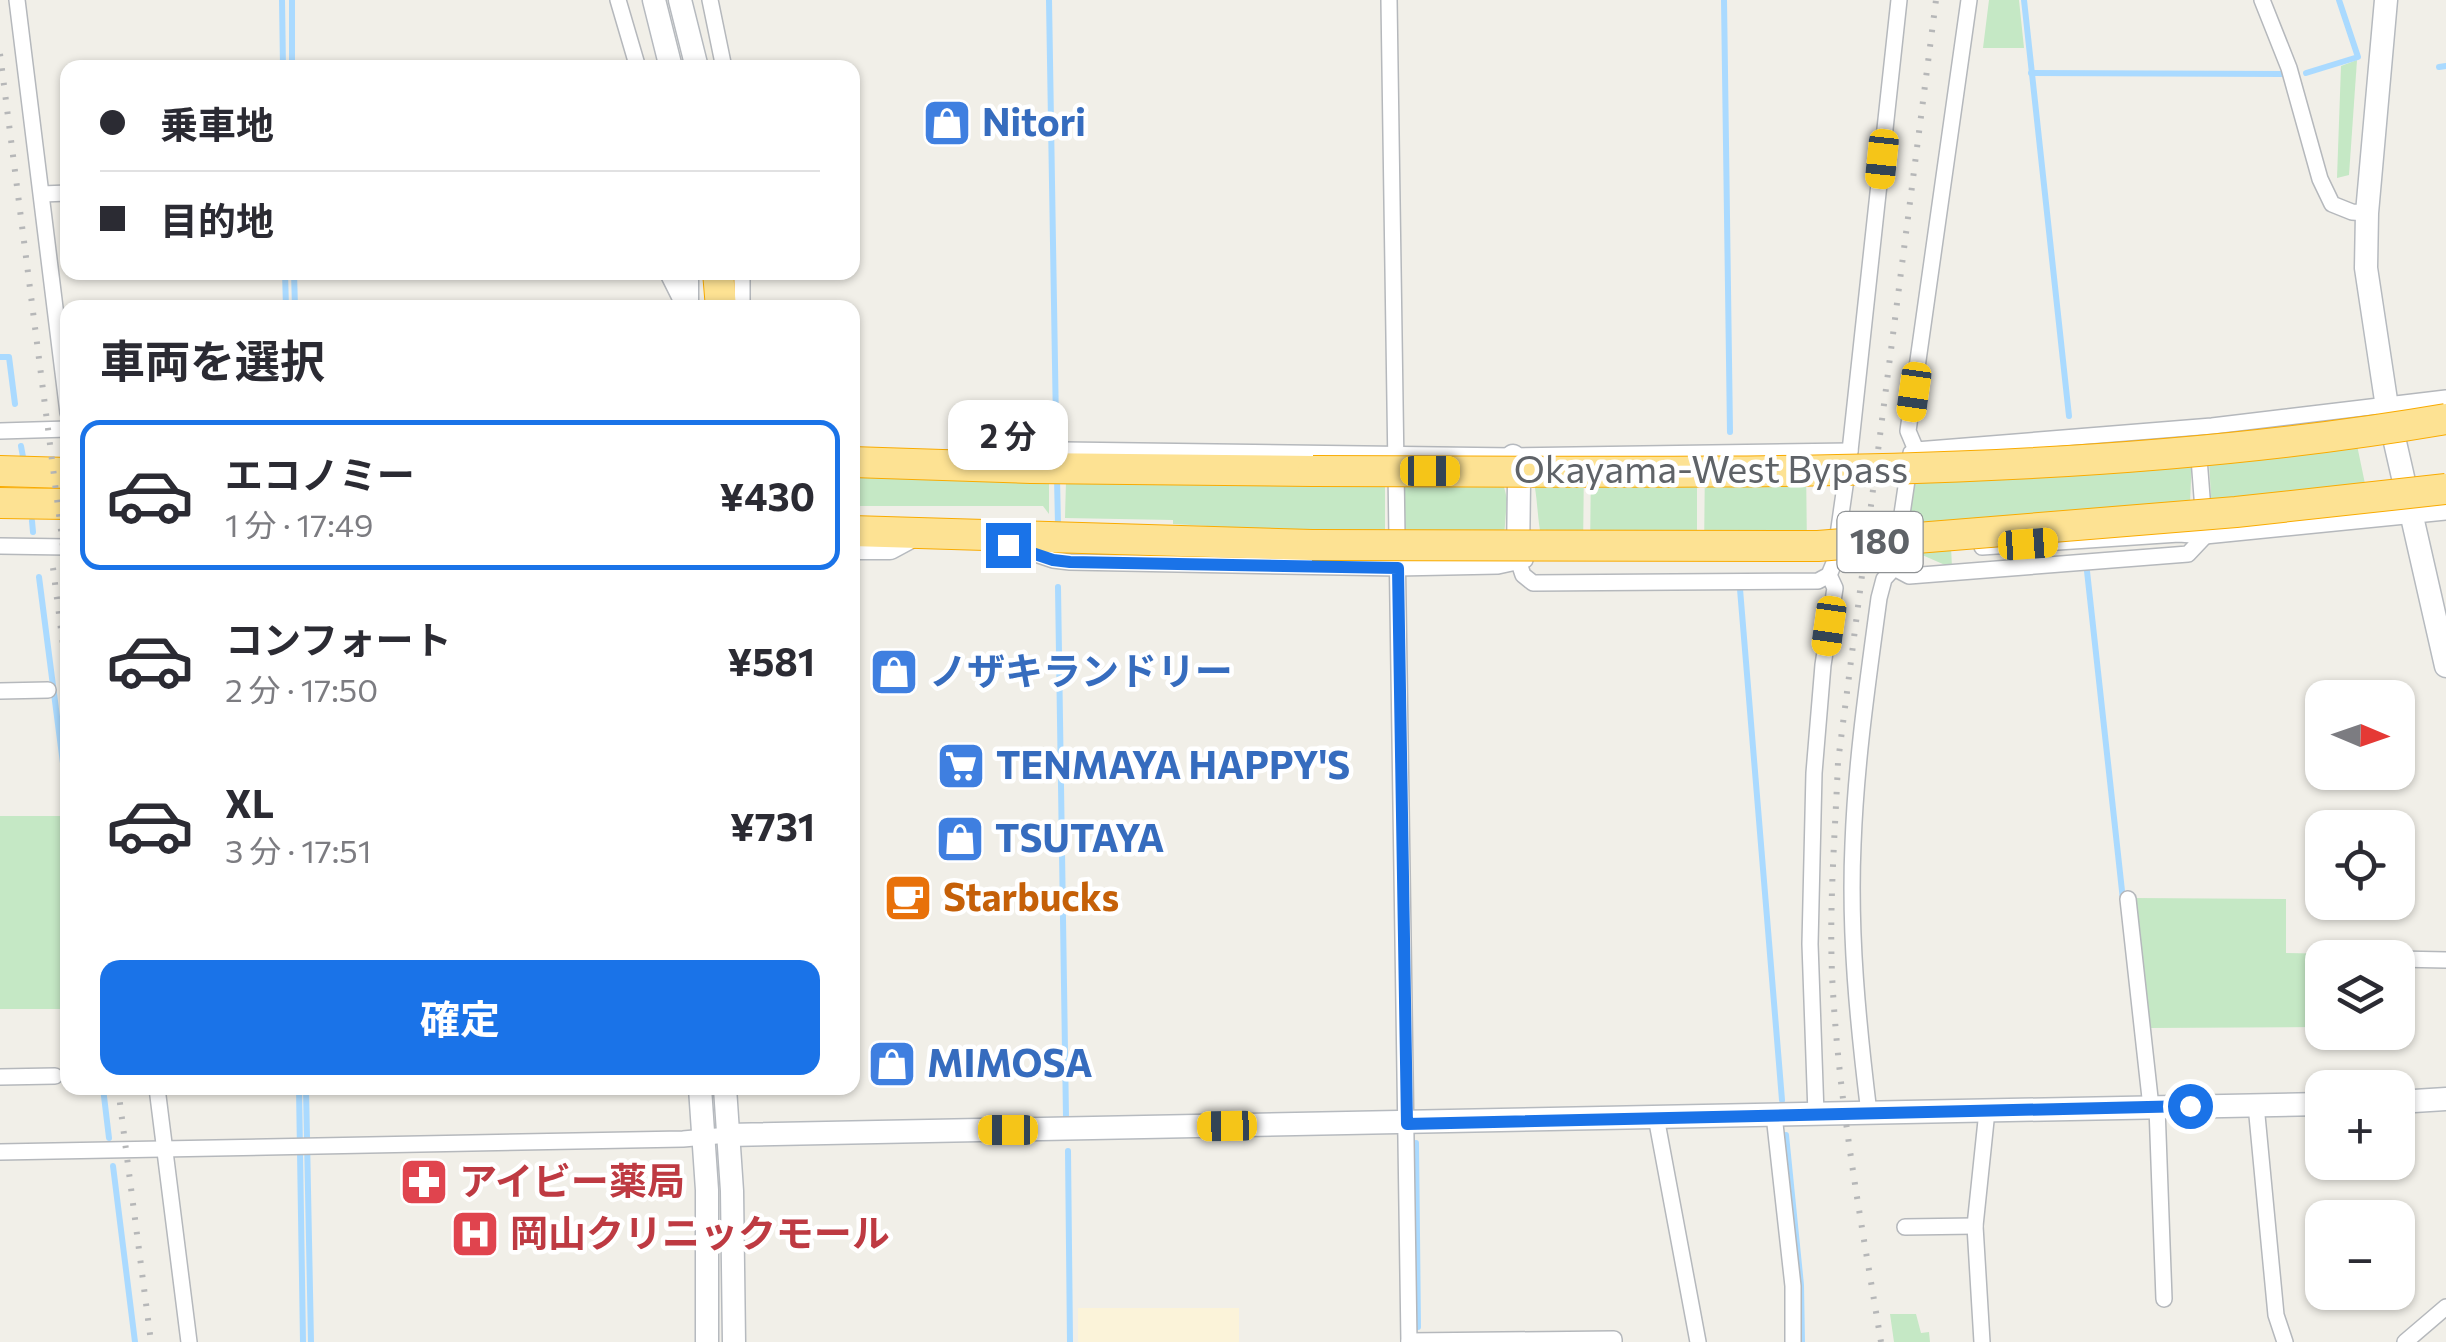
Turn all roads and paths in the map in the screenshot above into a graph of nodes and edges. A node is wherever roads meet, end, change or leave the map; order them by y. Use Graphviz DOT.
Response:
graph roads {
  1 [pos="17,0"];
  2 [pos="618,0"];
  3 [pos="654,0"];
  4 [pos="680,0"];
  5 [pos="710,0"];
  6 [pos="1388,0"];
  7 [pos="1899,0"];
  8 [pos="1968,0"];
  9 [pos="2262,0"];
  10 [pos="2386,0"];
  11 [pos="636,60"];
  12 [pos="669,60"];
  13 [pos="694,60"];
  14 [pos="722,60"];
  15 [pos="42,194"];
  16 [pos="60,194"];
  17 [pos="2367,213"];
  18 [pos="60,346"];
  19 [pos="2446,398"];
  20 [pos="2387,408"];
  21 [pos="2446,418"];
  22 [pos="2212,426"];
  23 [pos="60,429"];
  24 [pos="0,431"];
  25 [pos="1916,450"];
  26 [pos="860,451"];
  27 [pos="1850,451"];
  28 [pos="1395,456"];
  29 [pos="1513,456"];
  30 [pos="860,462"];
  31 [pos="920,464"];
  32 [pos="970,466"];
  33 [pos="0,471"];
  34 [pos="60,474"];
  35 [pos="2446,489"];
  36 [pos="0,503"];
  37 [pos="60,504"];
  38 [pos="2446,512"];
  39 [pos="2411,517"];
  40 [pos="860,531"];
  41 [pos="916,534"];
  42 [pos="979,534"];
  43 [pos="2205,536"];
  44 [pos="0,546"];
  45 [pos="60,546"];
  46 [pos="860,548"];
  47 [pos="1952,549"];
  48 [pos="1518,560"];
  49 [pos="1768,560"];
  50 [pos="1398,568"];
  51 [pos="1894,568"];
  52 [pos="1829,576"];
  53 [pos="2446,666"];
  54 [pos="48,690"];
  55 [pos="0,691"];
  56 [pos="2128,899"];
  57 [pos="2415,959"];
  58 [pos="2446,960"];
  59 [pos="0,1076"];
  60 [pos="54,1076"];
  61 [pos="158,1095"];
  62 [pos="701,1095"];
  63 [pos="725,1095"];
  64 [pos="2446,1099"];
  65 [pos="2415,1101"];
  66 [pos="2305,1104"];
  67 [pos="2256,1105"];
  68 [pos="2154,1107"];
  69 [pos="1986,1111"];
  70 [pos="1869,1113"];
  71 [pos="1816,1114"];
  72 [pos="1774,1115"];
  73 [pos="1656,1117"];
  74 [pos="1407,1124"];
  75 [pos="728,1135"];
  76 [pos="704,1137"];
  77 [pos="164,1149"];
  78 [pos="0,1152"];
  79 [pos="1975,1226"];
  80 [pos="1906,1227"];
  81 [pos="2164,1299"];
  82 [pos="2446,1306"];
  83 [pos="189,1342"];
  84 [pos="707,1342"];
  85 [pos="734,1342"];
  86 [pos="1409,1342"];
  87 [pos="1614,1342"];
  88 [pos="1698,1342"];
  89 [pos="1793,1342"];
  90 [pos="1982,1342"];
  91 [pos="2285,1342"];
  92 [pos="2404,1342"];
  1 -- 15 [label="street"];
  2 -- 11 [label="street"];
  3 -- 12 [label="street"];
  4 -- 13 [label="street"];
  5 -- 14 [label="street"];
  6 -- 28 [label="street"];
  7 -- 27 [label="street"];
  8 -- 25 [label="street"];
  9 -- 17 [label="street"];
  10 -- 17 [label="street"];
  15 -- 16 [label="street"];
  15 -- 18 [label="street"];
  17 -- 20 [label="street"];
  19 -- 20 [label="street"];
  20 -- 22 [label="street"];
  20 -- 39 [label="street"];
  21 -- 32 [label="highway, Okayama-West Bypass / 180, bridge"];
  22 -- 25 [label="street"];
  22 -- 43 [label="street"];
  23 -- 24 [label="street"];
  25 -- 51 [label="street"];
  26 -- 31 [label="highway"];
  27 -- 29 [label="street"];
  27 -- 52 [label="street"];
  28 -- 29 [label="street"];
  28 -- 32 [label="street"];
  28 -- 50 [label="street"];
  29 -- 48 [label="street"];
  30 -- 31 [label="highway, Okayama-West Bypass / 180"];
  31 -- 32 [label="highway, Okayama-West Bypass / 180"];
  33 -- 34 [label="highway"];
  35 -- 42 [label="highway, Okayama-West Bypass / 180, bridge"];
  36 -- 37 [label="highway"];
  38 -- 39 [label="street"];
  39 -- 43 [label="street"];
  39 -- 53 [label="street"];
  40 -- 41 [label="highway, Okayama-West Bypass / 180"];
  41 -- 42 [label="highway, Okayama-West Bypass / 180"];
  41 -- 46 [label="street"];
  42 -- 50 [label="street"];
  43 -- 47 [label="street"];
  43 -- 51 [label="street"];
  44 -- 45 [label="street"];
  48 -- 49 [label="street"];
  48 -- 50 [label="street"];
  48 -- 52 [label="street"];
  50 -- 74 [label="street"];
  51 -- 70 [label="street"];
  52 -- 71 [label="street"];
  54 -- 55 [label="street"];
  56 -- 68 [label="street"];
  57 -- 58 [label="street"];
  59 -- 60 [label="street"];
  61 -- 77 [label="street"];
  62 -- 76 [label="street"];
  63 -- 75 [label="street"];
  64 -- 65 [label="street"];
  66 -- 67 [label="street"];
  67 -- 68 [label="street"];
  67 -- 91 [label="street"];
  68 -- 69 [label="street"];
  68 -- 81 [label="street"];
  69 -- 70 [label="street"];
  69 -- 79 [label="street"];
  70 -- 71 [label="street"];
  71 -- 72 [label="street"];
  72 -- 73 [label="street"];
  72 -- 89 [label="street"];
  73 -- 74 [label="street"];
  73 -- 88 [label="street"];
  74 -- 75 [label="street"];
  74 -- 86 [label="street"];
  75 -- 76 [label="street"];
  75 -- 85 [label="street"];
  76 -- 77 [label="street"];
  76 -- 84 [label="street"];
  77 -- 78 [label="street"];
  77 -- 83 [label="street"];
  79 -- 80 [label="street"];
  79 -- 90 [label="street"];
  82 -- 92 [label="street"];
  86 -- 87 [label="street"];
}
